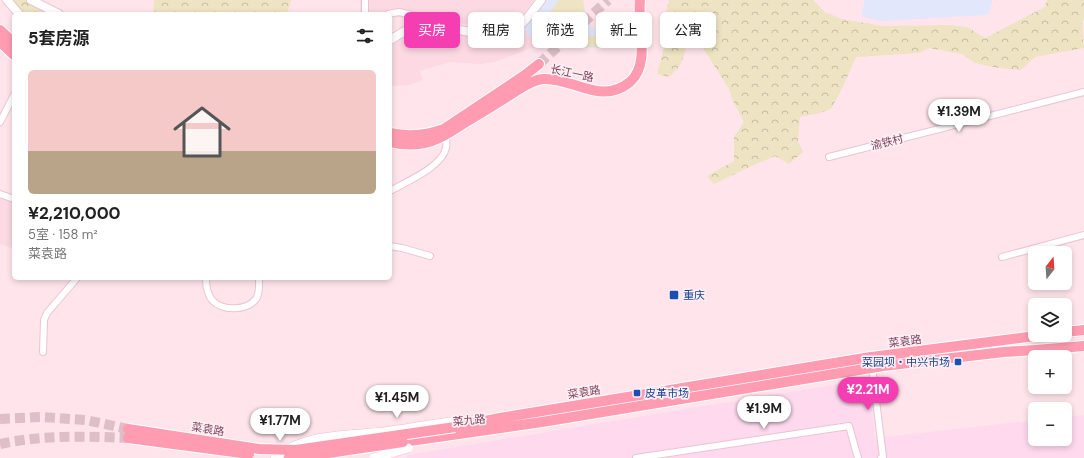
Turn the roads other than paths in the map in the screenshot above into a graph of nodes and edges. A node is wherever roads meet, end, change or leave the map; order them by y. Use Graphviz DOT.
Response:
graph roads {
  1 [pos="7,0"];
  2 [pos="31,0"];
  3 [pos="364,0"];
  4 [pos="541,0"];
  5 [pos="640,0"];
  6 [pos="47,11"];
  7 [pos="17,12"];
  8 [pos="365,12"];
  9 [pos="392,13"];
  10 [pos="404,13"];
  11 [pos="460,29"];
  12 [pos="0,30"];
  13 [pos="404,31"];
  14 [pos="392,39"];
  15 [pos="12,41"];
  16 [pos="0,42"];
  17 [pos="12,53"];
  18 [pos="541,79"];
  19 [pos="1084,92"];
  20 [pos="12,99"];
  21 [pos="0,122"];
  22 [pos="392,133"];
  23 [pos="446,135"];
  24 [pos="392,142"];
  25 [pos="829,157"];
  26 [pos="392,190"];
  27 [pos="0,194"];
  28 [pos="12,198"];
  29 [pos="1084,235"];
  30 [pos="392,246"];
  31 [pos="430,256"];
  32 [pos="1002,258"];
  33 [pos="75,280"];
  34 [pos="204,280"];
  35 [pos="259,280"];
  36 [pos="1084,330"];
  37 [pos="1072,331"];
  38 [pos="1028,337"];
  39 [pos="1084,339"];
  40 [pos="1084,346"];
  41 [pos="43,352"];
  42 [pos="1004,352"];
  43 [pos="872,368"];
  44 [pos="500,418"];
  45 [pos="383,432"];
  46 [pos="405,445"];
  47 [pos="275,458"];
  48 [pos="374,458"];
  49 [pos="389,458"];
  50 [pos="636,458"];
  51 [pos="858,458"];
  52 [pos="881,458"];
  1 -- 7 [label="street"];
  2 -- 6 [label="street"];
  3 -- 8 [label="street"];
  4 -- 11 [label="street"];
  5 -- 18 [label="main road, 长江一路"];
  9 -- 10 [label="street"];
  12 -- 15 [label="main road"];
  13 -- 14 [label="street"];
  16 -- 17 [label="main road"];
  18 -- 22 [label="main road, 长江一路"];
  18 -- 23 [label="main road, 长江一路"];
  19 -- 25 [label="street, 渝铁村"];
  20 -- 21 [label="street"];
  23 -- 24 [label="main road, 长江一路"];
  23 -- 26 [label="street"];
  27 -- 28 [label="street"];
  29 -- 32 [label="street"];
  30 -- 31 [label="street"];
  33 -- 41 [label="street"];
  34 -- 35 [label="street"];
  36 -- 37 [label="main road"];
  38 -- 44 [label="main road, 菜袁路"];
  39 -- 42 [label="main road"];
  40 -- 42 [label="main road"];
  42 -- 43 [label="main road, 菜袁路"];
  43 -- 46 [label="main road, 菜袁路"];
  43 -- 52 [label="street"];
  44 -- 45 [label="main road, 菜九路"];
  44 -- 46 [label="main road, 菜袁路, bridge"];
  45 -- 47 [label="main road, 菜九路, bridge"];
  45 -- 49 [label="street"];
  46 -- 48 [label="main road, bridge"];
  50 -- 51 [label="street"];
}
